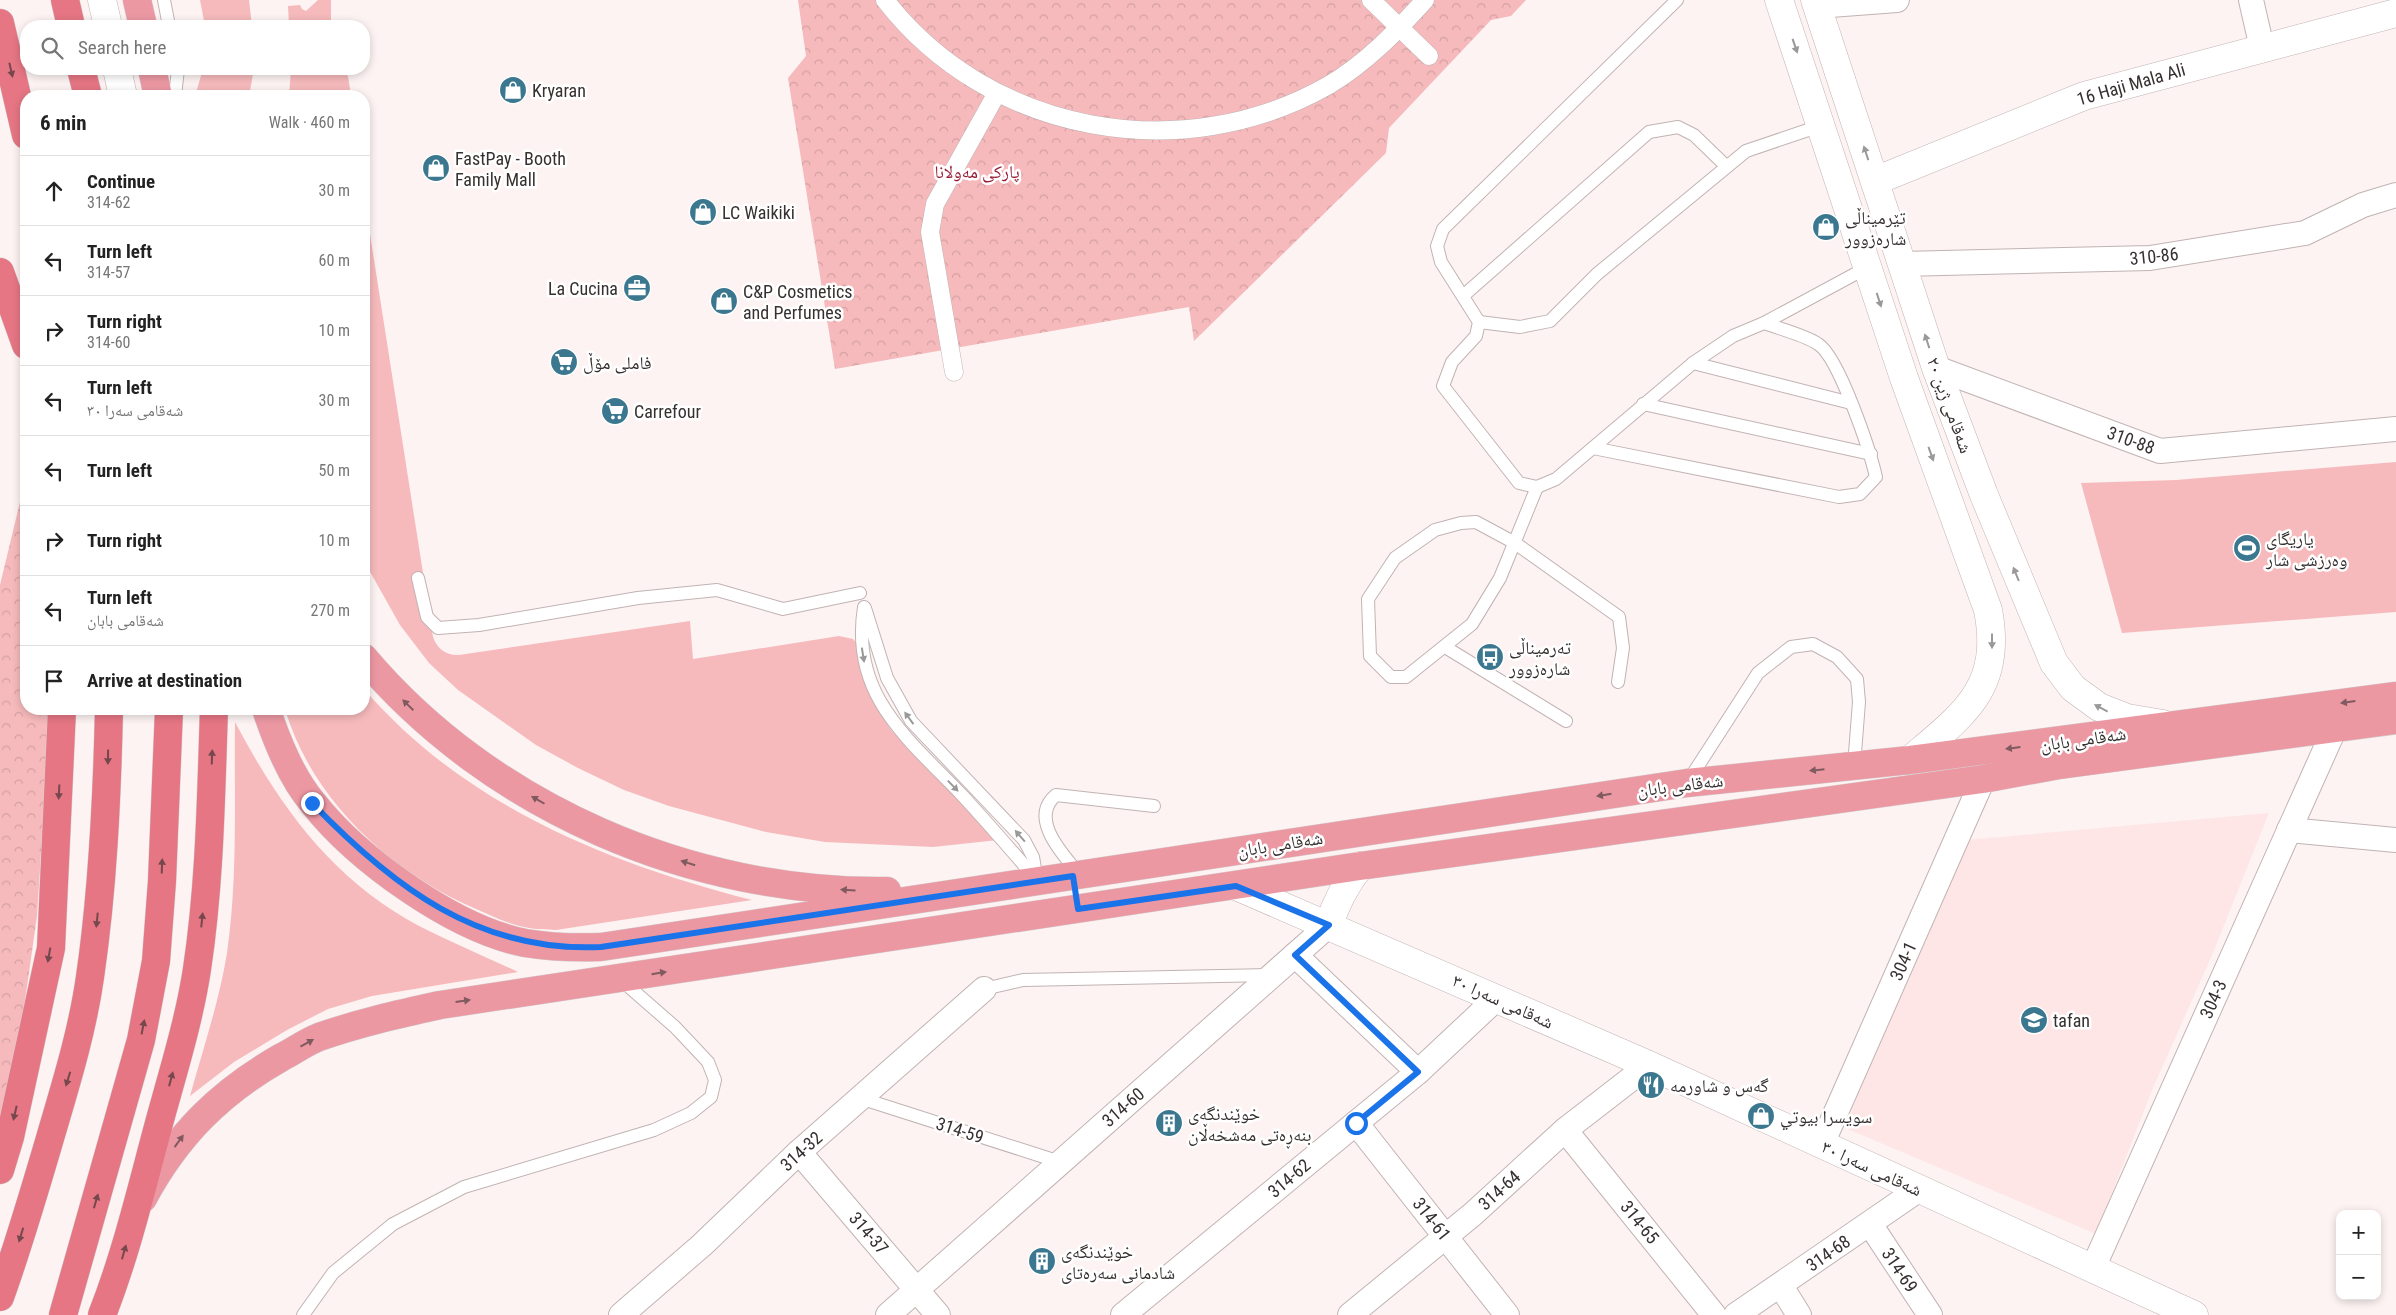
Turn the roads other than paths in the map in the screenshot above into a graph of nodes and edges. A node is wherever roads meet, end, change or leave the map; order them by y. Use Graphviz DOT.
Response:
graph roads {
  1 [pos="65,0"];
  2 [pos="102,0"];
  3 [pos="137,0"];
  4 [pos="164,0"];
  5 [pos="885,0"];
  6 [pos="1371,0"];
  7 [pos="1425,0"];
  8 [pos="1677,0"];
  9 [pos="1779,0"];
  10 [pos="1897,0"];
  11 [pos="2251,0"];
  12 [pos="1816,3"];
  13 [pos="2383,10"];
  14 [pos="70,20"];
  15 [pos="107,20"];
  16 [pos="142,20"];
  17 [pos="168,20"];
  18 [pos="0,23"];
  19 [pos="1400,28"];
  20 [pos="2262,48"];
  21 [pos="1429,56"];
  22 [pos="83,75"];
  23 [pos="118,75"];
  24 [pos="153,75"];
  25 [pos="177,75"];
  26 [pos="86,90"];
  27 [pos="122,90"];
  28 [pos="157,90"];
  29 [pos="176,90"];
  30 [pos="997,93"];
  31 [pos="20,110"];
  32 [pos="1820,126"];
  33 [pos="1726,166"];
  34 [pos="1876,181"];
  35 [pos="2396,195"];
  36 [pos="1902,264"];
  37 [pos="1868,267"];
  38 [pos="0,272"];
  39 [pos="1463,296"];
  40 [pos="1479,322"];
  41 [pos="1764,323"];
  42 [pos="20,328"];
  43 [pos="1693,363"];
  44 [pos="1936,368"];
  45 [pos="954,372"];
  46 [pos="1851,403"];
  47 [pos="1643,404"];
  48 [pos="2396,429"];
  49 [pos="1593,448"];
  50 [pos="1871,454"];
  51 [pos="1537,487"];
  52 [pos="1984,495"];
  53 [pos="1950,506"];
  54 [pos="1514,543"];
  55 [pos="418,578"];
  56 [pos="860,593"];
  57 [pos="1445,647"];
  58 [pos="370,664"];
  59 [pos="1618,682"];
  60 [pos="2396,696"];
  61 [pos="62,715"];
  62 [pos="109,715"];
  63 [pos="169,715"];
  64 [pos="214,715"];
  65 [pos="268,715"];
  66 [pos="2396,720"];
  67 [pos="1566,721"];
  68 [pos="2182,725"];
  69 [pos="2334,730"];
  70 [pos="1910,760"];
  71 [pos="1854,766"];
  72 [pos="1983,779"];
  73 [pos="1687,783"];
  74 [pos="1154,806"];
  75 [pos="2289,830"];
  76 [pos="2396,840"];
  77 [pos="1360,866"];
  78 [pos="1077,875"];
  79 [pos="1036,880"];
  80 [pos="1236,886"];
  81 [pos="984,890"];
  82 [pos="1078,909"];
  83 [pos="1041,914"];
  84 [pos="1329,925"];
  85 [pos="1295,955"];
  86 [pos="1272,975"];
  87 [pos="620,979"];
  88 [pos="984,989"];
  89 [pos="1497,998"];
  90 [pos="1649,1065"];
  91 [pos="1418,1072"];
  92 [pos="860,1098"];
  93 [pos="1356,1123"];
  94 [pos="1565,1130"];
  95 [pos="1822,1144"];
  96 [pos="798,1152"];
  97 [pos="1060,1162"];
  98 [pos="0,1170"];
  99 [pos="1918,1190"];
  100 [pos="135,1212"];
  101 [pos="1870,1224"];
  102 [pos="1446,1236"];
  103 [pos="2093,1268"];
  104 [pos="116,1281"];
  105 [pos="1780,1286"];
  106 [pos="917,1289"];
  107 [pos="0,1297"];
  108 [pos="63,1315"];
  109 [pos="102,1315"];
  110 [pos="107,1315"];
  111 [pos="303,1315"];
  112 [pos="621,1315"];
  113 [pos="888,1315"];
  114 [pos="938,1315"];
  115 [pos="1123,1315"];
  116 [pos="1350,1315"];
  117 [pos="1507,1315"];
  118 [pos="1714,1315"];
  119 [pos="1736,1315"];
  120 [pos="1799,1315"];
  121 [pos="1930,1315"];
  122 [pos="2194,1315"];
  1 -- 14 [label="highway"];
  2 -- 15 [label="main road"];
  3 -- 16 [label="main road"];
  4 -- 17 [label="lane"];
  5 -- 30 [label="street"];
  6 -- 19 [label="street"];
  7 -- 19 [label="street"];
  8 -- 39 [label="lane"];
  9 -- 32 [label="main road, شەقامی ژین ٢٠, one-way"];
  10 -- 12 [label="street"];
  11 -- 20 [label="street"];
  34 -- 12 [label="main road, شەقامی ژین ٢٠, one-way"];
  13 -- 20 [label="main road, 16 Haji Mala Ali"];
  18 -- 31 [label="highway, one-way"];
  19 -- 21 [label="street"];
  19 -- 30 [label="street"];
  20 -- 34 [label="main road, 16 Haji Mala Ali"];
  22 -- 26 [label="highway"];
  23 -- 27 [label="main road"];
  24 -- 28 [label="main road"];
  25 -- 29 [label="lane"];
  30 -- 45 [label="street"];
  32 -- 33 [label="lane"];
  32 -- 37 [label="main road, شەقامی ژین ٢٠"];
  33 -- 39 [label="lane"];
  33 -- 40 [label="lane"];
  34 -- 36 [label="main road, شەقامی ژین ٢٠"];
  35 -- 36 [label="street, 310-86"];
  44 -- 36 [label="main road, شەقامی ژین ٢٠, one-way"];
  37 -- 41 [label="lane"];
  37 -- 53 [label="main road, شەقامی ژین ٢٠, one-way"];
  38 -- 42 [label="highway"];
  39 -- 40 [label="lane"];
  40 -- 51 [label="lane"];
  41 -- 43 [label="lane"];
  41 -- 46 [label="lane"];
  43 -- 46 [label="lane"];
  43 -- 47 [label="lane"];
  44 -- 48 [label="street, 310-88"];
  44 -- 52 [label="main road, شەقامی ژین ٢٠"];
  46 -- 50 [label="lane"];
  47 -- 49 [label="lane"];
  47 -- 50 [label="lane"];
  49 -- 50 [label="lane"];
  49 -- 51 [label="lane"];
  51 -- 54 [label="lane"];
  52 -- 53 [label="main road"];
  68 -- 52 [label="main road, شەقامی ژین ٢٠, one-way"];
  53 -- 70 [label="main road, شەقامی ژین ٢٠, one-way"];
  54 -- 57 [label="lane"];
  54 -- 57 [label="lane"];
  54 -- 59 [label="lane"];
  55 -- 56 [label="lane"];
  57 -- 67 [label="lane"];
  81 -- 58 [label="main road, one-way"];
  60 -- 68 [label="main road, شەقامی بابان, one-way"];
  61 -- 98 [label="highway, one-way"];
  62 -- 107 [label="highway, one-way"];
  108 -- 63 [label="highway, one-way"];
  100 -- 64 [label="highway, one-way"];
  65 -- 81 [label="main road, شەقامی بابان"];
  66 -- 69 [label="main road"];
  68 -- 70 [label="main road, شەقامی بابان, one-way"];
  69 -- 72 [label="main road"];
  69 -- 75 [label="street, 304-3"];
  70 -- 71 [label="main road, شەقامی بابان"];
  71 -- 73 [label="main road, شەقامی بابان, one-way"];
  71 -- 73 [label="lane"];
  72 -- 77 [label="main road"];
  72 -- 95 [label="street, 304-1"];
  73 -- 78 [label="main road, شەقامی بابان, one-way"];
  74 -- 78 [label="lane"];
  75 -- 76 [label="street"];
  75 -- 103 [label="street, 304-3"];
  77 -- 80 [label="main road"];
  77 -- 84 [label="main road"];
  78 -- 79 [label="main road, شەقامی بابان"];
  78 -- 82 [label="main road"];
  79 -- 79 [label="lane, one-way"];
  79 -- 81 [label="main road, شەقامی بابان"];
  79 -- 83 [label="main road"];
  80 -- 82 [label="main road"];
  80 -- 84 [label="main road, شەقامی سەرا ٣٠"];
  82 -- 83 [label="main road"];
  87 -- 83 [label="main road, one-way"];
  84 -- 85 [label="street, 314-60"];
  84 -- 89 [label="main road, شەقامی سەرا ٣٠"];
  85 -- 86 [label="street, 314-60"];
  85 -- 91 [label="street"];
  86 -- 88 [label="lane"];
  86 -- 97 [label="street, 314-60"];
  100 -- 87 [label="main road, one-way"];
  87 -- 111 [label="lane"];
  88 -- 92 [label="street, 314-32"];
  89 -- 90 [label="main road, شەقامی سەرا ٣٠"];
  89 -- 91 [label="street, 314-62"];
  90 -- 94 [label="street, 314-64"];
  90 -- 95 [label="main road, شەقامی سەرا ٣٠"];
  91 -- 93 [label="street, 314-62"];
  92 -- 96 [label="street, 314-32"];
  92 -- 97 [label="lane, 314-59"];
  93 -- 102 [label="street, 314-61"];
  93 -- 115 [label="street, 314-62"];
  94 -- 102 [label="street, 314-64"];
  94 -- 118 [label="street, 314-65"];
  95 -- 99 [label="main road, شەقامی سەرا ٣٠"];
  96 -- 106 [label="street, 314-37"];
  96 -- 112 [label="street, 314-32"];
  97 -- 106 [label="street, 314-60"];
  99 -- 101 [label="street, 314-68"];
  99 -- 103 [label="main road, شەقامی سەرا ٣٠"];
  104 -- 100 [label="highway, one-way"];
  101 -- 105 [label="street, 314-68"];
  101 -- 121 [label="street, 314-69"];
  102 -- 116 [label="street, 314-64"];
  102 -- 117 [label="street, 314-61"];
  103 -- 122 [label="main road, شەقامی سەرا ٣٠"];
  104 -- 109 [label="highway"];
  104 -- 110 [label="highway"];
  105 -- 119 [label="street, 314-68"];
  105 -- 120 [label="street"];
  106 -- 113 [label="street, 314-60"];
  106 -- 114 [label="street, 314-37"];
}
